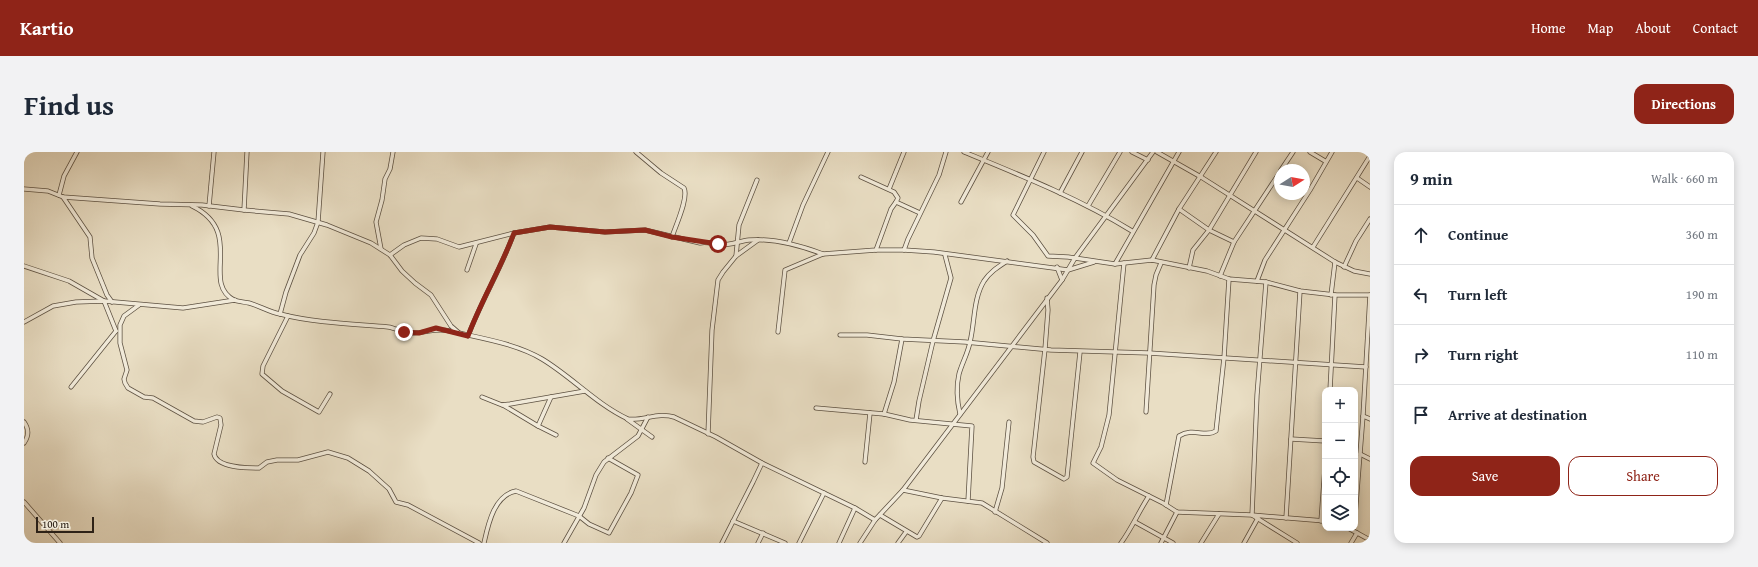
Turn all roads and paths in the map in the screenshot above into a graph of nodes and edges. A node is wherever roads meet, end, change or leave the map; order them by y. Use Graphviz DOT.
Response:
graph roads {
  1 [pos="77,152"];
  2 [pos="214,152"];
  3 [pos="247,152"];
  4 [pos="323,152"];
  5 [pos="393,152"];
  6 [pos="636,152"];
  7 [pos="828,152"];
  8 [pos="904,152"];
  9 [pos="946,152"];
  10 [pos="964,152"];
  11 [pos="988,152"];
  12 [pos="1044,152"];
  13 [pos="1082,152"];
  14 [pos="1120,152"];
  15 [pos="1132,152"];
  16 [pos="1153,152"];
  17 [pos="1157,152"];
  18 [pos="1179,152"];
  19 [pos="1216,152"];
  20 [pos="1256,152"];
  21 [pos="1293,152"];
  22 [pos="1310,152"];
  23 [pos="1332,152"];
  24 [pos="1370,156"];
  25 [pos="984,160"];
  26 [pos="1148,160"];
  27 [pos="1326,161"];
  28 [pos="1173,162"];
  29 [pos="1285,164"];
  30 [pos="861,177"];
  31 [pos="1201,177"];
  32 [pos="1357,178"];
  33 [pos="757,180"];
  34 [pos="1030,181"];
  35 [pos="1274,181"];
  36 [pos="1370,187"];
  37 [pos="24,189"];
  38 [pos="889,189"];
  39 [pos="1060,193"];
  40 [pos="59,195"];
  41 [pos="63,196"];
  42 [pos="1230,196"];
  43 [pos="896,202"];
  44 [pos="961,202"];
  45 [pos="192,206"];
  46 [pos="209,206"];
  47 [pos="1088,206"];
  48 [pos="1179,209"];
  49 [pos="244,210"];
  50 [pos="1255,211"];
  51 [pos="920,213"];
  52 [pos="1106,215"];
  53 [pos="1370,220"];
  54 [pos="318,222"];
  55 [pos="1209,230"];
  56 [pos="1132,231"];
  57 [pos="1285,231"];
  58 [pos="514,233"];
  59 [pos="672,237"];
  60 [pos="758,240"];
  61 [pos="738,241"];
  62 [pos="1234,242"];
  63 [pos="789,243"];
  64 [pos="476,244"];
  65 [pos="1313,247"];
  66 [pos="381,249"];
  67 [pos="876,250"];
  68 [pos="904,250"];
  69 [pos="822,254"];
  70 [pos="390,255"];
  71 [pos="945,255"];
  72 [pos="736,256"];
  73 [pos="1057,257"];
  74 [pos="1075,258"];
  75 [pos="1152,260"];
  76 [pos="1007,261"];
  77 [pos="1095,262"];
  78 [pos="1335,262"];
  79 [pos="1124,263"];
  80 [pos="1161,263"];
  81 [pos="1115,264"];
  82 [pos="24,266"];
  83 [pos="1055,267"];
  84 [pos="1344,267"];
  85 [pos="1188,268"];
  86 [pos="467,270"];
  87 [pos="1068,270"];
  88 [pos="1370,274"];
  89 [pos="1220,276"];
  90 [pos="1229,279"];
  91 [pos="1062,280"];
  92 [pos="1257,281"];
  93 [pos="1266,282"];
  94 [pos="1300,291"];
  95 [pos="1333,295"];
  96 [pos="1370,295"];
  97 [pos="1047,298"];
  98 [pos="235,300"];
  99 [pos="104,301"];
  100 [pos="112,302"];
  101 [pos="139,304"];
  102 [pos="280,314"];
  103 [pos="288,316"];
  104 [pos="24,322"];
  105 [pos="120,325"];
  106 [pos="116,331"];
  107 [pos="778,332"];
  108 [pos="460,334"];
  109 [pos="840,335"];
  110 [pos="468,336"];
  111 [pos="902,339"];
  112 [pos="933,341"];
  113 [pos="970,343"];
  114 [pos="1011,346"];
  115 [pos="1045,349"];
  116 [pos="1080,352"];
  117 [pos="1116,353"];
  118 [pos="1149,353"];
  119 [pos="1224,358"];
  120 [pos="1260,360"];
  121 [pos="1296,362"];
  122 [pos="1332,365"];
  123 [pos="1366,367"];
  124 [pos="71,387"];
  125 [pos="1330,387"];
  126 [pos="585,391"];
  127 [pos="330,394"];
  128 [pos="482,397"];
  129 [pos="551,397"];
  130 [pos="502,405"];
  131 [pos="816,408"];
  132 [pos="1146,412"];
  133 [pos="870,413"];
  134 [pos="884,414"];
  135 [pos="960,414"];
  136 [pos="1363,416"];
  137 [pos="623,417"];
  138 [pos="648,417"];
  139 [pos="1370,419"];
  140 [pos="916,420"];
  141 [pos="24,422"];
  142 [pos="1008,422"];
  143 [pos="954,423"];
  144 [pos="538,426"];
  145 [pos="642,431"];
  146 [pos="708,434"];
  147 [pos="556,435"];
  148 [pos="652,437"];
  149 [pos="1291,439"];
  150 [pos="1322,441"];
  151 [pos="24,443"];
  152 [pos="1360,454"];
  153 [pos="608,458"];
  154 [pos="1370,459"];
  155 [pos="865,462"];
  156 [pos="762,463"];
  157 [pos="903,490"];
  158 [pos="824,493"];
  159 [pos="1357,495"];
  160 [pos="1149,496"];
  161 [pos="942,498"];
  162 [pos="968,501"];
  163 [pos="24,502"];
  164 [pos="1166,505"];
  165 [pos="855,508"];
  166 [pos="995,512"];
  167 [pos="1177,512"];
  168 [pos="1219,514"];
  169 [pos="880,515"];
  170 [pos="1252,515"];
  171 [pos="579,516"];
  172 [pos="1258,518"];
  173 [pos="1286,518"];
  174 [pos="876,520"];
  175 [pos="733,521"];
  176 [pos="1322,521"];
  177 [pos="1135,522"];
  178 [pos="1354,531"];
  179 [pos="906,532"];
  180 [pos="764,533"];
  181 [pos="1357,533"];
  182 [pos="1164,537"];
  183 [pos="1370,540"];
  184 [pos="1040,541"];
  185 [pos="1290,541"];
  186 [pos="60,543"];
  187 [pos="479,543"];
  188 [pos="484,543"];
  189 [pos="564,543"];
  190 [pos="722,543"];
  191 [pos="758,543"];
  192 [pos="785,543"];
  193 [pos="798,543"];
  194 [pos="839,543"];
  195 [pos="860,543"];
  196 [pos="898,543"];
  197 [pos="1047,543"];
  198 [pos="1121,543"];
  199 [pos="1161,543"];
  200 [pos="1173,543"];
  201 [pos="1201,543"];
  202 [pos="1244,543"];
  203 [pos="1297,543"];
  204 [pos="1351,543"];
  1 -- 40 [label="street"];
  2 -- 46 [label="street"];
  3 -- 49 [label="street"];
  4 -- 54 [label="street"];
  5 -- 66 [label="street"];
  6 -- 59 [label="street"];
  7 -- 63 [label="street"];
  8 -- 38 [label="street"];
  9 -- 51 [label="street"];
  10 -- 25 [label="street"];
  11 -- 25 [label="street"];
  12 -- 34 [label="street"];
  13 -- 39 [label="street"];
  14 -- 47 [label="street"];
  15 -- 26 [label="street"];
  16 -- 26 [label="street"];
  17 -- 28 [label="street"];
  18 -- 28 [label="street"];
  19 -- 31 [label="street"];
  20 -- 42 [label="street"];
  21 -- 29 [label="street"];
  22 -- 27 [label="street"];
  23 -- 27 [label="street"];
  24 -- 32 [label="street"];
  25 -- 34 [label="street"];
  25 -- 44 [label="street"];
  26 -- 52 [label="street"];
  27 -- 57 [label="street"];
  28 -- 31 [label="street"];
  28 -- 56 [label="street"];
  30 -- 38 [label="street"];
  31 -- 42 [label="street"];
  31 -- 48 [label="street"];
  32 -- 36 [label="street"];
  32 -- 65 [label="street"];
  33 -- 61 [label="street"];
  34 -- 39 [label="street"];
  34 -- 73 [label="street"];
  35 -- 50 [label="street"];
  37 -- 40 [label="street"];
  38 -- 43 [label="street"];
  39 -- 47 [label="street"];
  40 -- 41 [label="street"];
  41 -- 45 [label="street"];
  41 -- 100 [label="street"];
  42 -- 50 [label="street"];
  42 -- 55 [label="street"];
  43 -- 51 [label="street"];
  43 -- 67 [label="street"];
  45 -- 46 [label="street"];
  45 -- 98 [label="street"];
  46 -- 49 [label="street"];
  47 -- 52 [label="street"];
  48 -- 55 [label="street"];
  48 -- 75 [label="street"];
  49 -- 54 [label="street"];
  50 -- 57 [label="street"];
  50 -- 62 [label="street"];
  51 -- 68 [label="street"];
  52 -- 56 [label="street"];
  52 -- 74 [label="street"];
  53 -- 84 [label="street"];
  54 -- 66 [label="street"];
  54 -- 102 [label="street"];
  55 -- 62 [label="street"];
  55 -- 85 [label="street"];
  56 -- 81 [label="street"];
  57 -- 65 [label="street"];
  57 -- 92 [label="street"];
  58 -- 59 [label="street"];
  58 -- 64 [label="street"];
  58 -- 110 [label="street"];
  59 -- 61 [label="street"];
  60 -- 61 [label="street"];
  60 -- 63 [label="street"];
  60 -- 72 [label="street"];
  61 -- 72 [label="street"];
  62 -- 89 [label="street"];
  63 -- 69 [label="street"];
  64 -- 70 [label="street"];
  64 -- 86 [label="street"];
  65 -- 78 [label="street"];
  66 -- 70 [label="street"];
  67 -- 68 [label="street"];
  67 -- 69 [label="street"];
  68 -- 71 [label="street"];
  69 -- 107 [label="street"];
  70 -- 108 [label="street"];
  71 -- 76 [label="street"];
  71 -- 112 [label="street"];
  72 -- 146 [label="street"];
  73 -- 74 [label="street"];
  73 -- 83 [label="street"];
  74 -- 77 [label="street"];
  74 -- 87 [label="street"];
  75 -- 79 [label="street"];
  75 -- 80 [label="street"];
  76 -- 83 [label="street"];
  76 -- 113 [label="street"];
  77 -- 81 [label="street"];
  77 -- 87 [label="street"];
  78 -- 84 [label="street"];
  78 -- 95 [label="street"];
  79 -- 81 [label="street"];
  79 -- 117 [label="street"];
  80 -- 85 [label="street"];
  80 -- 118 [label="street"];
  82 -- 99 [label="street"];
  83 -- 87 [label="street"];
  83 -- 91 [label="street"];
  84 -- 88 [label="street"];
  85 -- 89 [label="street"];
  87 -- 91 [label="street"];
  89 -- 90 [label="street"];
  90 -- 92 [label="street"];
  90 -- 119 [label="street"];
  91 -- 97 [label="street"];
  92 -- 93 [label="street"];
  93 -- 94 [label="street"];
  93 -- 120 [label="street"];
  94 -- 95 [label="street"];
  94 -- 121 [label="street"];
  95 -- 96 [label="street"];
  95 -- 122 [label="street"];
  96 -- 123 [label="street"];
  97 -- 114 [label="street"];
  97 -- 115 [label="street"];
  98 -- 101 [label="street"];
  98 -- 102 [label="street"];
  99 -- 100 [label="street"];
  99 -- 104 [label="street"];
  99 -- 106 [label="street"];
  100 -- 101 [label="street"];
  101 -- 105 [label="street"];
  102 -- 103 [label="street"];
  103 -- 108 [label="street"];
  103 -- 127 [label="street"];
  105 -- 106 [label="street"];
  105 -- 187 [label="street"];
  106 -- 124 [label="street"];
  108 -- 110 [label="street"];
  109 -- 111 [label="street"];
  110 -- 126 [label="street"];
  111 -- 112 [label="street"];
  111 -- 134 [label="street"];
  112 -- 113 [label="street"];
  112 -- 140 [label="street"];
  113 -- 114 [label="street"];
  113 -- 135 [label="street"];
  114 -- 115 [label="street"];
  114 -- 135 [label="street"];
  115 -- 116 [label="street"];
  115 -- 116 [label="street"];
  116 -- 117 [label="street"];
  117 -- 118 [label="street"];
  117 -- 160 [label="street"];
  118 -- 119 [label="street"];
  118 -- 132 [label="street"];
  119 -- 120 [label="street"];
  119 -- 164 [label="street"];
  120 -- 121 [label="street"];
  120 -- 170 [label="street"];
  121 -- 122 [label="street"];
  121 -- 149 [label="street"];
  122 -- 123 [label="street"];
  122 -- 125 [label="street"];
  123 -- 136 [label="street"];
  126 -- 129 [label="street"];
  126 -- 137 [label="street"];
  128 -- 130 [label="street"];
  129 -- 130 [label="street"];
  129 -- 144 [label="street"];
  130 -- 144 [label="street"];
  131 -- 133 [label="street"];
  133 -- 134 [label="street"];
  133 -- 155 [label="street"];
  134 -- 140 [label="street"];
  135 -- 143 [label="street"];
  136 -- 139 [label="street"];
  136 -- 152 [label="street"];
  137 -- 138 [label="street"];
  137 -- 145 [label="street"];
  138 -- 145 [label="street"];
  138 -- 146 [label="street"];
  140 -- 143 [label="street"];
  141 -- 151 [label="street"];
  142 -- 166 [label="street"];
  143 -- 157 [label="street"];
  143 -- 162 [label="street"];
  144 -- 147 [label="street"];
  145 -- 148 [label="street"];
  145 -- 153 [label="street"];
  146 -- 156 [label="street"];
  149 -- 150 [label="street"];
  149 -- 173 [label="street"];
  152 -- 154 [label="street"];
  152 -- 159 [label="street"];
  153 -- 171 [label="street"];
  153 -- 171 [label="street"];
  156 -- 158 [label="street"];
  156 -- 175 [label="street"];
  157 -- 161 [label="street"];
  157 -- 169 [label="street"];
  158 -- 165 [label="street"];
  158 -- 193 [label="street"];
  160 -- 164 [label="street"];
  160 -- 177 [label="street"];
  161 -- 162 [label="street"];
  161 -- 179 [label="street"];
  162 -- 166 [label="street"];
  163 -- 186 [label="street"];
  164 -- 167 [label="street"];
  165 -- 174 [label="street"];
  165 -- 194 [label="street"];
  166 -- 184 [label="street"];
  167 -- 168 [label="street"];
  167 -- 182 [label="street"];
  168 -- 170 [label="street"];
  168 -- 201 [label="street"];
  169 -- 174 [label="street"];
  169 -- 179 [label="street"];
  170 -- 172 [label="street"];
  170 -- 173 [label="street"];
  171 -- 188 [label="street"];
  171 -- 189 [label="street"];
  172 -- 185 [label="street"];
  172 -- 202 [label="street"];
  173 -- 176 [label="street"];
  174 -- 195 [label="street"];
  175 -- 180 [label="street"];
  175 -- 190 [label="street"];
  177 -- 182 [label="street"];
  177 -- 198 [label="street"];
  178 -- 181 [label="street"];
  179 -- 196 [label="street"];
  180 -- 191 [label="street"];
  180 -- 192 [label="street"];
  181 -- 183 [label="street"];
  181 -- 204 [label="street"];
  182 -- 199 [label="street"];
  182 -- 200 [label="street"];
  184 -- 197 [label="street"];
  185 -- 203 [label="street"];
}
